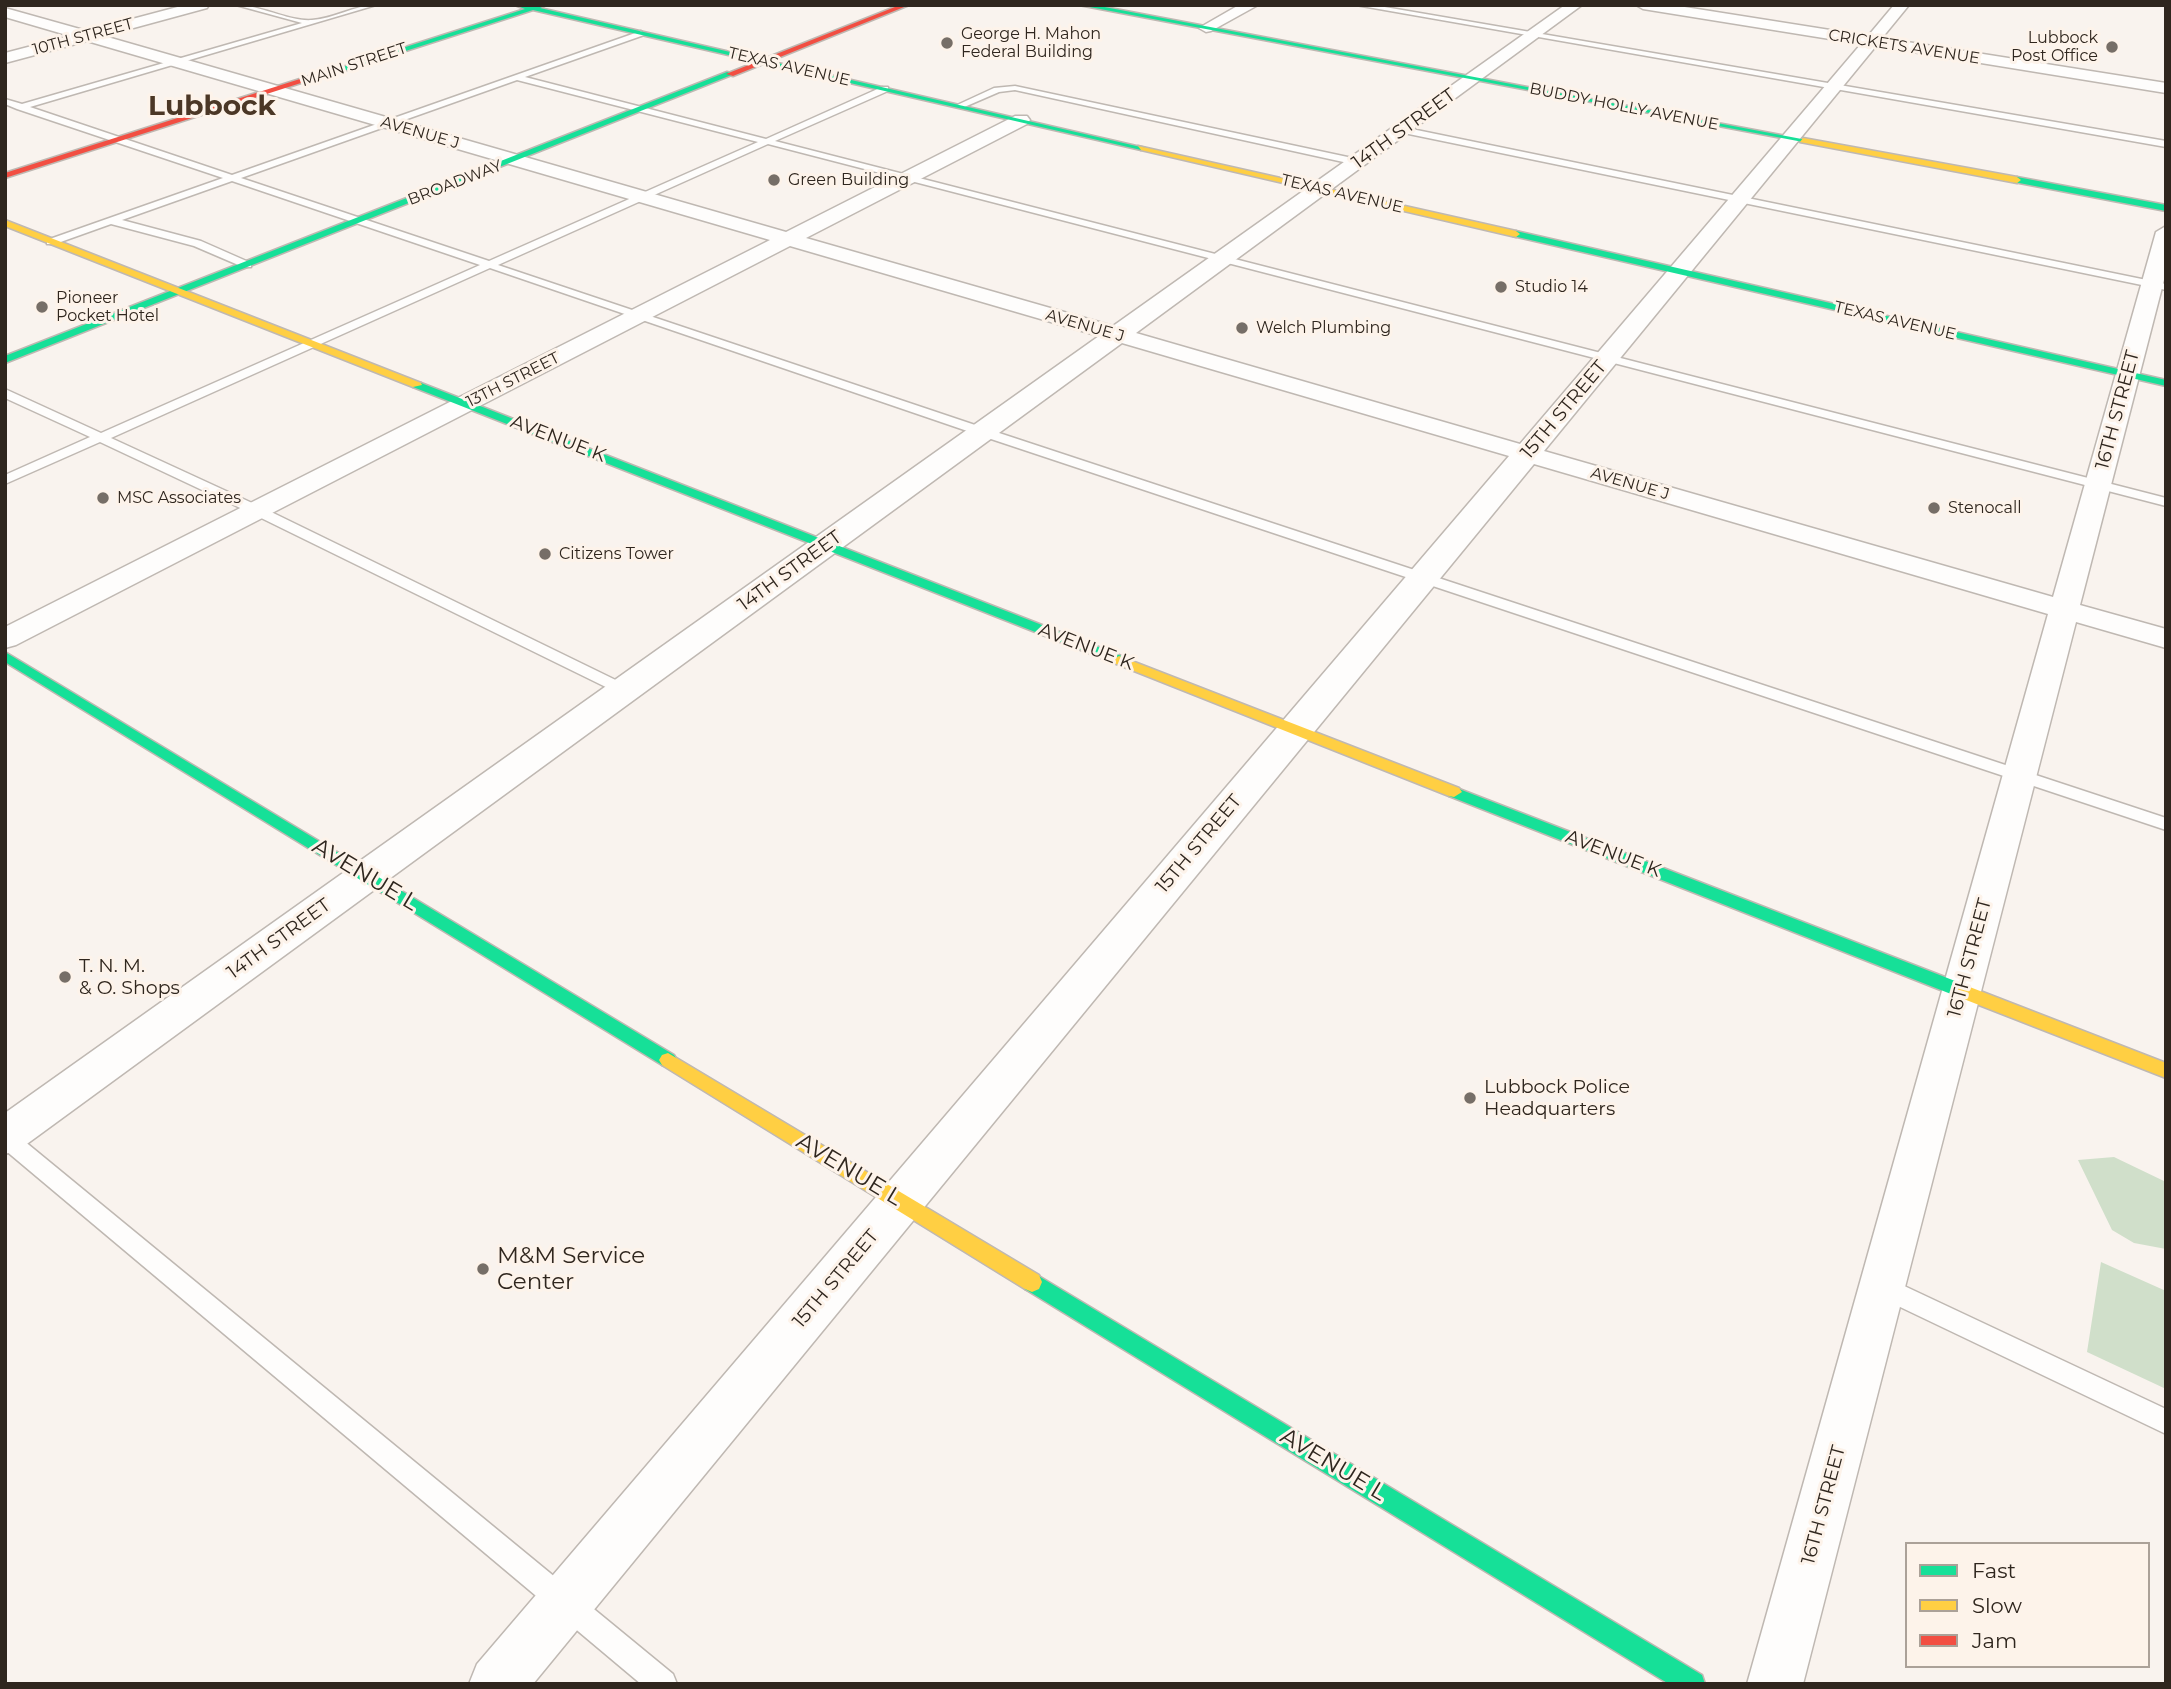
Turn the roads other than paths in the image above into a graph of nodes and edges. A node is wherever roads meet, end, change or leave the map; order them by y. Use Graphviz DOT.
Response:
graph roads {
  1 [pos="202,5"];
  2 [pos="239,5"];
  3 [pos="373,5"];
  4 [pos="906,5"];
  5 [pos="1082,5"];
  6 [pos="1251,5"];
  7 [pos="1359,5"];
  8 [pos="1575,5"];
  9 [pos="1643,5"];
  10 [pos="1902,5"];
  11 [pos="531,6"];
  12 [pos="5,12"];
  13 [pos="311,23"];
  14 [pos="1206,29"];
  15 [pos="641,33"];
  16 [pos="1533,35"];
  17 [pos="87,36"];
  18 [pos="1872,41"];
  19 [pos="5,58"];
  20 [pos="763,61"];
  21 [pos="177,62"];
  22 [pos="516,78"];
  23 [pos="1473,79"];
  24 [pos="1834,87"];
  25 [pos="2166,88"];
  26 [pos="885,89"];
  27 [pos="274,90"];
  28 [pos="5,102"];
  29 [pos="959,106"];
  30 [pos="21,107"];
  31 [pos="641,110"];
  32 [pos="5,111"];
  33 [pos="1021,120"];
  34 [pos="385,123"];
  35 [pos="1402,130"];
  36 [pos="1791,138"];
  37 [pos="119,139"];
  38 [pos="766,142"];
  39 [pos="2166,144"];
  40 [pos="512,160"];
  41 [pos="1357,162"];
  42 [pos="5,176"];
  43 [pos="232,178"];
  44 [pos="906,179"];
  45 [pos="1320,189"];
  46 [pos="641,198"];
  47 [pos="1740,199"];
  48 [pos="2166,208"];
  49 [pos="110,221"];
  50 [pos="358,221"];
  51 [pos="5,223"];
  52 [pos="2166,232"];
  53 [pos="787,240"];
  54 [pos="51,242"];
  55 [pos="1221,260"];
  56 [pos="247,265"];
  57 [pos="490,265"];
  58 [pos="1679,271"];
  59 [pos="2159,286"];
  60 [pos="178,292"];
  61 [pos="640,315"];
  62 [pos="1117,335"];
  63 [pos="312,344"];
  64 [pos="1607,358"];
  65 [pos="5,360"];
  66 [pos="2127,374"];
  67 [pos="2166,383"];
  68 [pos="5,393"];
  69 [pos="467,403"];
  70 [pos="983,432"];
  71 [pos="101,438"];
  72 [pos="1527,454"];
  73 [pos="5,480"];
  74 [pos="2098,484"];
  75 [pos="2166,502"];
  76 [pos="258,511"];
  77 [pos="826,545"];
  78 [pos="1424,577"];
  79 [pos="2064,610"];
  80 [pos="5,639"];
  81 [pos="2166,639"];
  82 [pos="5,656"];
  83 [pos="624,690"];
  84 [pos="1296,729"];
  85 [pos="2020,775"];
  86 [pos="2166,824"];
  87 [pos="366,876"];
  88 [pos="1961,991"];
  89 [pos="2166,1071"];
  90 [pos="5,1137"];
  91 [pos="901,1201"];
  92 [pos="1883,1287"];
  93 [pos="2166,1422"];
  94 [pos="564,1604"];
  95 [pos="497,1684"];
  96 [pos="663,1684"];
  97 [pos="1693,1684"];
  98 [pos="1775,1684"];
  1 -- 17 [label="street, 10TH STREET"];
  2 -- 13 [label="lane"];
  3 -- 13 [label="lane"];
  4 -- 20 [label="main road, BROADWAY"];
  5 -- 14 [label="main road, BUDDY HOLLY AVENUE"];
  6 -- 14 [label="street"];
  7 -- 16 [label="lane"];
  8 -- 16 [label="street, 14TH STREET"];
  9 -- 18 [label="street, CRICKETS AVENUE"];
  10 -- 18 [label="street, 15TH STREET"];
  11 -- 15 [label="main road, TEXAS AVENUE"];
  11 -- 27 [label="main road, MAIN STREET"];
  12 -- 17 [label="street, AVENUE J"];
  13 -- 21 [label="lane"];
  14 -- 23 [label="main road, BUDDY HOLLY AVENUE"];
  15 -- 20 [label="main road, TEXAS AVENUE"];
  15 -- 22 [label="lane"];
  16 -- 23 [label="street, 14TH STREET"];
  16 -- 24 [label="lane"];
  17 -- 19 [label="street, 10TH STREET"];
  17 -- 21 [label="street, AVENUE J"];
  18 -- 24 [label="street, 15TH STREET"];
  18 -- 25 [label="street, CRICKETS AVENUE"];
  20 -- 26 [label="main road, TEXAS AVENUE"];
  20 -- 31 [label="main road, BROADWAY"];
  21 -- 27 [label="street, AVENUE J"];
  21 -- 30 [label="lane"];
  22 -- 31 [label="lane"];
  22 -- 34 [label="lane"];
  23 -- 35 [label="street, 14TH STREET"];
  23 -- 36 [label="main road, BUDDY HOLLY AVENUE"];
  24 -- 36 [label="street, 15TH STREET"];
  24 -- 39 [label="lane"];
  26 -- 29 [label="main road, TEXAS AVENUE"];
  26 -- 38 [label="lane"];
  27 -- 34 [label="street, AVENUE J"];
  27 -- 37 [label="main road, MAIN STREET"];
  28 -- 30 [label="lane"];
  29 -- 33 [label="main road, TEXAS AVENUE"];
  29 -- 41 [label="lane"];
  30 -- 32 [label="lane"];
  30 -- 37 [label="lane"];
  31 -- 38 [label="lane"];
  31 -- 40 [label="main road, BROADWAY"];
  33 -- 44 [label="street, 13TH STREET"];
  33 -- 45 [label="main road, TEXAS AVENUE"];
  34 -- 40 [label="street, AVENUE J"];
  34 -- 43 [label="lane"];
  35 -- 41 [label="street, 14TH STREET"];
  35 -- 47 [label="lane"];
  36 -- 47 [label="street, 15TH STREET"];
  36 -- 48 [label="main road, BUDDY HOLLY AVENUE"];
  37 -- 42 [label="main road, MAIN STREET"];
  37 -- 43 [label="lane"];
  38 -- 44 [label="lane"];
  38 -- 46 [label="lane"];
  40 -- 46 [label="street, AVENUE J"];
  40 -- 50 [label="main road, BROADWAY"];
  41 -- 45 [label="street, 14TH STREET"];
  43 -- 49 [label="lane"];
  43 -- 50 [label="lane"];
  44 -- 53 [label="street, 13TH STREET"];
  44 -- 55 [label="lane"];
  45 -- 55 [label="street, 14TH STREET"];
  45 -- 58 [label="main road, TEXAS AVENUE"];
  46 -- 53 [label="street, AVENUE J"];
  46 -- 57 [label="lane"];
  47 -- 58 [label="street, 15TH STREET"];
  47 -- 59 [label="lane"];
  49 -- 54 [label="lane"];
  49 -- 56 [label="lane"];
  50 -- 56 [label="main road, BROADWAY"];
  50 -- 57 [label="lane"];
  51 -- 54 [label="main road, AVENUE K"];
  52 -- 59 [label="street, 16TH STREET"];
  53 -- 61 [label="street, 13TH STREET"];
  53 -- 62 [label="street, AVENUE J"];
  54 -- 60 [label="main road, AVENUE K"];
  55 -- 62 [label="street, 14TH STREET"];
  55 -- 64 [label="lane"];
  56 -- 60 [label="main road, BROADWAY"];
  57 -- 61 [label="lane"];
  57 -- 63 [label="lane"];
  58 -- 64 [label="street, 15TH STREET"];
  58 -- 66 [label="main road, TEXAS AVENUE"];
  59 -- 66 [label="street, 16TH STREET"];
  60 -- 63 [label="main road, AVENUE K"];
  60 -- 65 [label="main road, BROADWAY"];
  61 -- 69 [label="street, 13TH STREET"];
  61 -- 70 [label="lane"];
  62 -- 70 [label="street, 14TH STREET"];
  62 -- 72 [label="street, AVENUE J"];
  63 -- 69 [label="main road, AVENUE K"];
  63 -- 71 [label="lane"];
  64 -- 72 [label="street, 15TH STREET"];
  64 -- 74 [label="lane"];
  66 -- 67 [label="main road, TEXAS AVENUE"];
  66 -- 74 [label="street, 16TH STREET"];
  68 -- 71 [label="lane"];
  69 -- 76 [label="street, 13TH STREET"];
  69 -- 77 [label="main road, AVENUE K"];
  70 -- 77 [label="street, 14TH STREET"];
  70 -- 78 [label="lane"];
  71 -- 73 [label="lane"];
  71 -- 76 [label="lane"];
  72 -- 78 [label="street, 15TH STREET"];
  72 -- 79 [label="street, AVENUE J"];
  74 -- 75 [label="lane"];
  74 -- 79 [label="street, 16TH STREET"];
  76 -- 80 [label="street, 13TH STREET"];
  76 -- 83 [label="lane"];
  77 -- 83 [label="street, 14TH STREET"];
  77 -- 84 [label="main road, AVENUE K"];
  78 -- 84 [label="street, 15TH STREET"];
  78 -- 85 [label="lane"];
  79 -- 81 [label="street, AVENUE J"];
  79 -- 85 [label="street, 16TH STREET"];
  82 -- 87 [label="main road, AVENUE L"];
  83 -- 87 [label="street, 14TH STREET"];
  84 -- 88 [label="main road, AVENUE K"];
  84 -- 91 [label="street, 15TH STREET"];
  85 -- 86 [label="lane"];
  85 -- 88 [label="street, 16TH STREET"];
  87 -- 90 [label="street, 14TH STREET"];
  87 -- 91 [label="main road, AVENUE L"];
  88 -- 89 [label="main road, AVENUE K"];
  88 -- 92 [label="street, 16TH STREET"];
  90 -- 94 [label="lane"];
  91 -- 94 [label="street, 15TH STREET"];
  91 -- 97 [label="main road, AVENUE L"];
  92 -- 93 [label="lane"];
  92 -- 98 [label="street, 16TH STREET"];
  94 -- 95 [label="street, 15TH STREET"];
  94 -- 96 [label="lane"];
}
